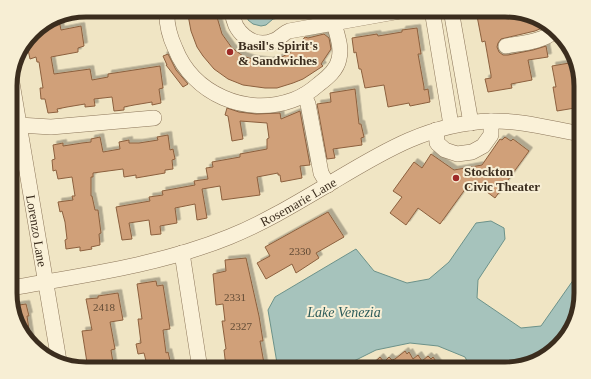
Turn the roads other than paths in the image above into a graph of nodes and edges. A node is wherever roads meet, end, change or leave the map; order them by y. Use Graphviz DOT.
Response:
graph roads {
  1 [pos="167,17"];
  2 [pos="234,17"];
  3 [pos="367,17"];
  4 [pos="433,17"];
  5 [pos="452,17"];
  6 [pos="334,23"];
  7 [pos="550,34"];
  8 [pos="506,46"];
  9 [pos="304,95"];
  10 [pos="17,113"];
  11 [pos="154,118"];
  12 [pos="491,121"];
  13 [pos="471,123"];
  14 [pos="19,125"];
  15 [pos="451,126"];
  16 [pos="436,130"];
  17 [pos="574,133"];
  18 [pos="328,185"];
  19 [pos="182,253"];
  20 [pos="46,282"];
  21 [pos="17,287"];
  22 [pos="58,356"];
  23 [pos="199,362"];
  1 -- 9 [label="street"];
  2 -- 6 [label="street"];
  3 -- 6 [label="street"];
  4 -- 15 [label="street"];
  5 -- 13 [label="street"];
  6 -- 9 [label="street"];
  7 -- 8 [label="street"];
  9 -- 18 [label="street"];
  10 -- 14 [label="street, Lorenzo Lane"];
  11 -- 14 [label="street"];
  12 -- 13 [label="street, Rosemarie Lane"];
  12 -- 16 [label="street"];
  12 -- 17 [label="street, Rosemarie Lane"];
  13 -- 15 [label="street, Rosemarie Lane"];
  14 -- 20 [label="street, Lorenzo Lane"];
  15 -- 16 [label="street, Rosemarie Lane"];
  16 -- 18 [label="street, Rosemarie Lane"];
  18 -- 19 [label="street, Rosemarie Lane"];
  19 -- 20 [label="street, Rosemarie Lane"];
  19 -- 23 [label="street"];
  20 -- 21 [label="street, Rosemarie Lane"];
  20 -- 22 [label="street, Lorenzo Lane"];
}
